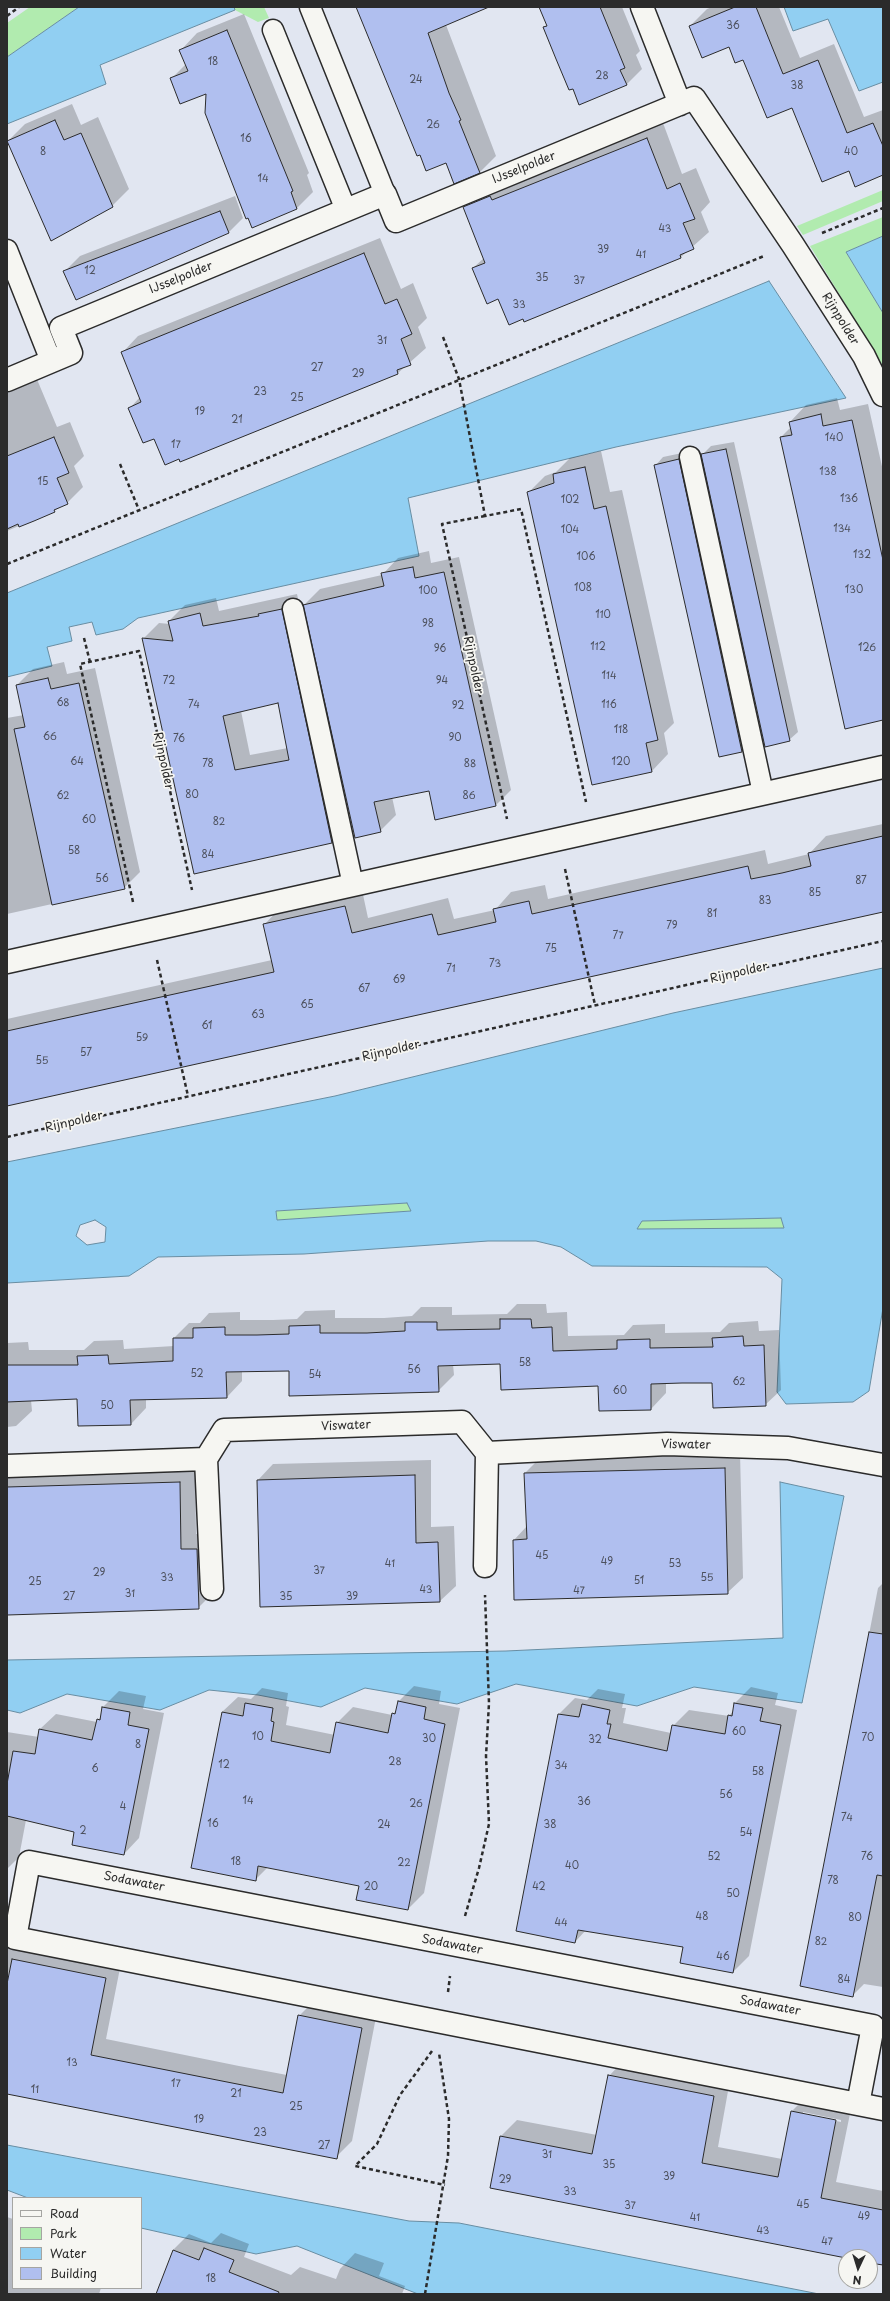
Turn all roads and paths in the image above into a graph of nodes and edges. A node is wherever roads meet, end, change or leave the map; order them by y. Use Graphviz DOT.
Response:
graph roads {
  1 [pos="19,7"];
  2 [pos="310,7"];
  3 [pos="642,7"];
  4 [pos="7,16"];
  5 [pos="273,30"];
  6 [pos="680,104"];
  7 [pos="385,194"];
  8 [pos="883,208"];
  9 [pos="346,210"];
  10 [pos="793,244"];
  11 [pos="7,250"];
  12 [pos="443,337"];
  13 [pos="51,362"];
  14 [pos="8,377"];
  15 [pos="459,379"];
  16 [pos="883,395"];
  17 [pos="690,457"];
  18 [pos="120,464"];
  19 [pos="139,510"];
  20 [pos="485,516"];
  21 [pos="7,564"];
  22 [pos="293,609"];
  23 [pos="84,638"];
  24 [pos="90,662"];
  25 [pos="883,767"];
  26 [pos="763,793"];
  27 [pos="593,832"];
  28 [pos="559,839"];
  29 [pos="514,849"];
  30 [pos="353,885"];
  31 [pos="198,920"];
  32 [pos="145,932"];
  33 [pos="883,941"];
  34 [pos="7,962"];
  35 [pos="595,1005"];
  36 [pos="188,1096"];
  37 [pos="7,1137"];
  38 [pos="488,1453"];
  39 [pos="206,1459"];
  40 [pos="883,1465"];
  41 [pos="7,1466"];
  42 [pos="485,1566"];
  43 [pos="212,1589"];
  44 [pos="11,1938"];
  45 [pos="456,1946"];
  46 [pos="442,2022"];
  47 [pos="437,2043"];
  48 [pos="858,2104"];
  49 [pos="883,2109"];
  50 [pos="444,2185"];
  51 [pos="425,2294"];
  1 -- 4 [label="path"];
  2 -- 7 [label="lane, IJsselpolder"];
  3 -- 6 [label="street"];
  5 -- 9 [label="lane"];
  6 -- 7 [label="street, IJsselpolder"];
  6 -- 10 [label="street, IJsselpolder"];
  7 -- 9 [label="street, IJsselpolder"];
  8 -- 10 [label="path"];
  9 -- 13 [label="street, IJsselpolder"];
  10 -- 15 [label="path"];
  10 -- 16 [label="street, Rijnpolder"];
  11 -- 13 [label="lane"];
  12 -- 15 [label="path"];
  13 -- 14 [label="street, IJsselpolder"];
  15 -- 19 [label="path"];
  15 -- 20 [label="path"];
  17 -- 26 [label="lane"];
  18 -- 19 [label="path"];
  19 -- 21 [label="path"];
  20 -- 27 [label="path, Rijnpolder"];
  20 -- 29 [label="path, Rijnpolder"];
  22 -- 30 [label="lane"];
  23 -- 24 [label="path"];
  24 -- 31 [label="path, Rijnpolder"];
  24 -- 32 [label="path"];
  25 -- 26 [label="street"];
  26 -- 27 [label="street"];
  27 -- 28 [label="street"];
  28 -- 29 [label="street"];
  28 -- 35 [label="path"];
  29 -- 30 [label="street"];
  30 -- 31 [label="street"];
  31 -- 32 [label="street"];
  32 -- 34 [label="street"];
  32 -- 36 [label="path"];
  33 -- 35 [label="path, Rijnpolder"];
  35 -- 36 [label="path, Rijnpolder"];
  36 -- 37 [label="path, Rijnpolder"];
  38 -- 39 [label="street, Viswater"];
  38 -- 40 [label="street, Viswater"];
  38 -- 42 [label="street"];
  39 -- 41 [label="street"];
  39 -- 43 [label="street"];
  42 -- 45 [label="path"];
  44 -- 45 [label="street, Sodawater"];
  44 -- 46 [label="street, Sodawater"];
  45 -- 46 [label="path"];
  45 -- 48 [label="street, Sodawater"];
  46 -- 47 [label="path"];
  46 -- 48 [label="street, Sodawater"];
  47 -- 50 [label="path"];
  47 -- 50 [label="path"];
  48 -- 49 [label="street, Sodawater"];
  50 -- 51 [label="path"];
}
